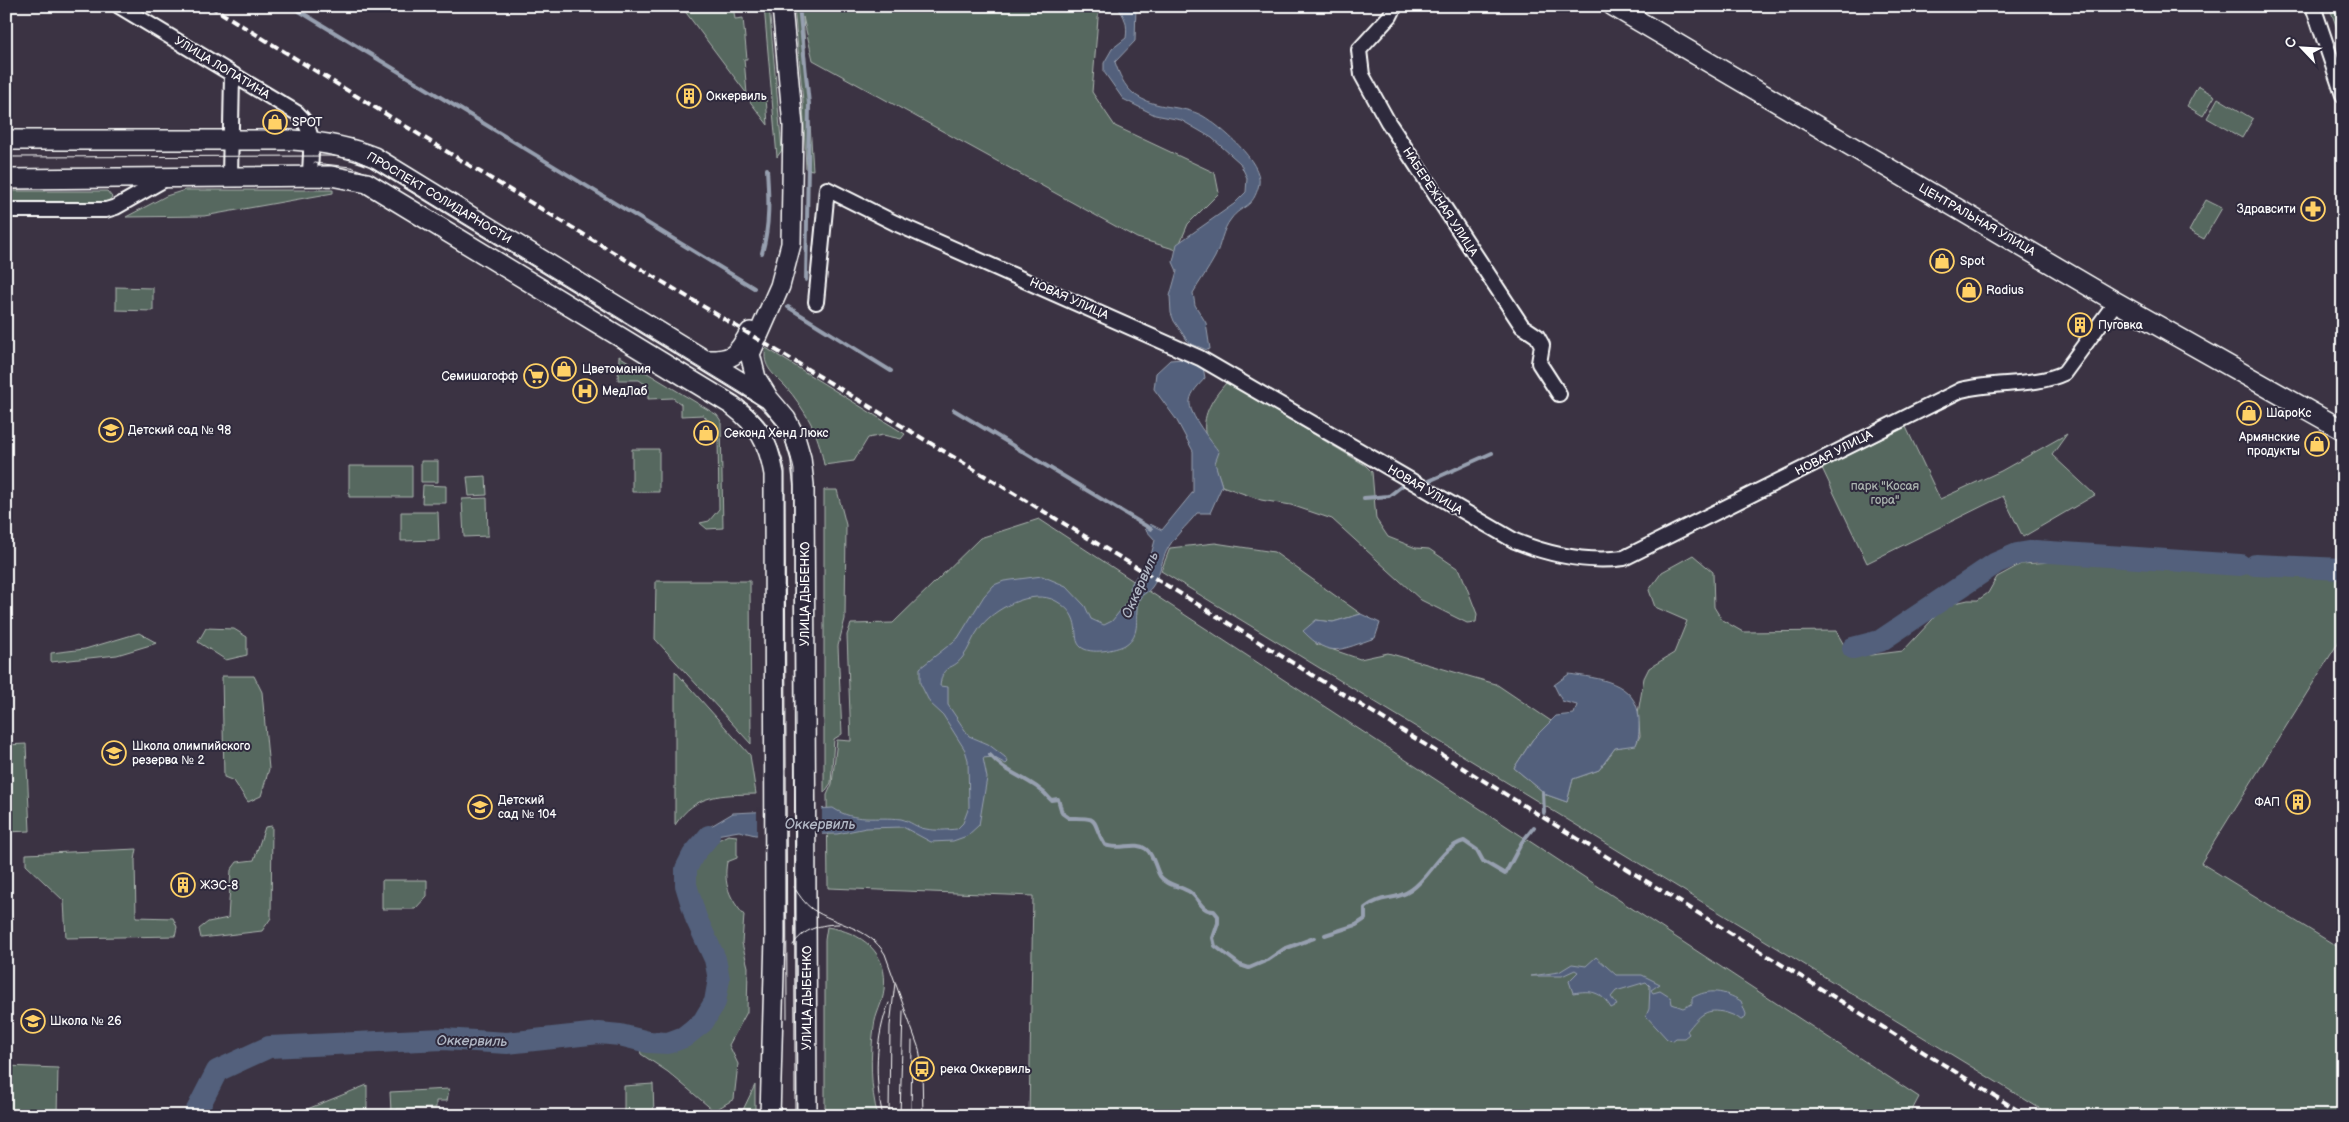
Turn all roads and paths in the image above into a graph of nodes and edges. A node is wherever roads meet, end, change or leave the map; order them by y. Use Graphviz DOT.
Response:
graph roads {
  1 [pos="119,6"];
  2 [pos="774,6"];
  3 [pos="782,6"];
  4 [pos="1395,6"];
  5 [pos="1613,6"];
  6 [pos="2312,6"];
  7 [pos="232,75"];
  8 [pos="2343,95"];
  9 [pos="6,140"];
  10 [pos="230,140"];
  11 [pos="311,141"];
  12 [pos="310,176"];
  13 [pos="230,177"];
  14 [pos="168,178"];
  15 [pos="6,179"];
  16 [pos="6,210"];
  17 [pos="816,302"];
  18 [pos="2116,302"];
  19 [pos="746,350"];
  20 [pos="705,360"];
  21 [pos="1559,394"];
  22 [pos="769,400"];
  23 [pos="2343,430"];
  24 [pos="770,1116"];
  25 [pos="807,1116"];
  1 -- 7 [label="street, УЛИЦА ЛОПАТИНА"];
  2 -- 19 [label="main road"];
  3 -- 19 [label="main road"];
  4 -- 21 [label="street, НАБЕРЕЖНАЯ УЛИЦА"];
  5 -- 18 [label="main road, ЦЕНТРАЛЬНАЯ УЛИЦА"];
  6 -- 8 [label="street"];
  7 -- 10 [label="street"];
  7 -- 11 [label="street, УЛИЦА ЛОПАТИНА"];
  9 -- 10 [label="main road, ПРОСПЕКТ СОЛИДАРНОСТИ"];
  10 -- 11 [label="main road, ПРОСПЕКТ СОЛИДАРНОСТИ"];
  10 -- 13 [label="street"];
  11 -- 12 [label="street"];
  11 -- 20 [label="main road, ПРОСПЕКТ СОЛИДАРНОСТИ"];
  12 -- 13 [label="main road, ПРОСПЕКТ СОЛИДАРНОСТИ"];
  12 -- 24 [label="main road, ПРОСПЕКТ СОЛИДАРНОСТИ"];
  13 -- 14 [label="main road, ПРОСПЕКТ СОЛИДАРНОСТИ"];
  14 -- 15 [label="main road, ПРОСПЕКТ СОЛИДАРНОСТИ"];
  14 -- 16 [label="street"];
  17 -- 18 [label="street, НОВАЯ УЛИЦА"];
  18 -- 23 [label="main road, ЦЕНТРАЛЬНАЯ УЛИЦА"];
  19 -- 20 [label="main road"];
  19 -- 22 [label="main road"];
  20 -- 22 [label="main road, ПРОСПЕКТ СОЛИДАРНОСТИ"];
  22 -- 25 [label="main road, УЛИЦА ДЫБЕНКО"];
}
